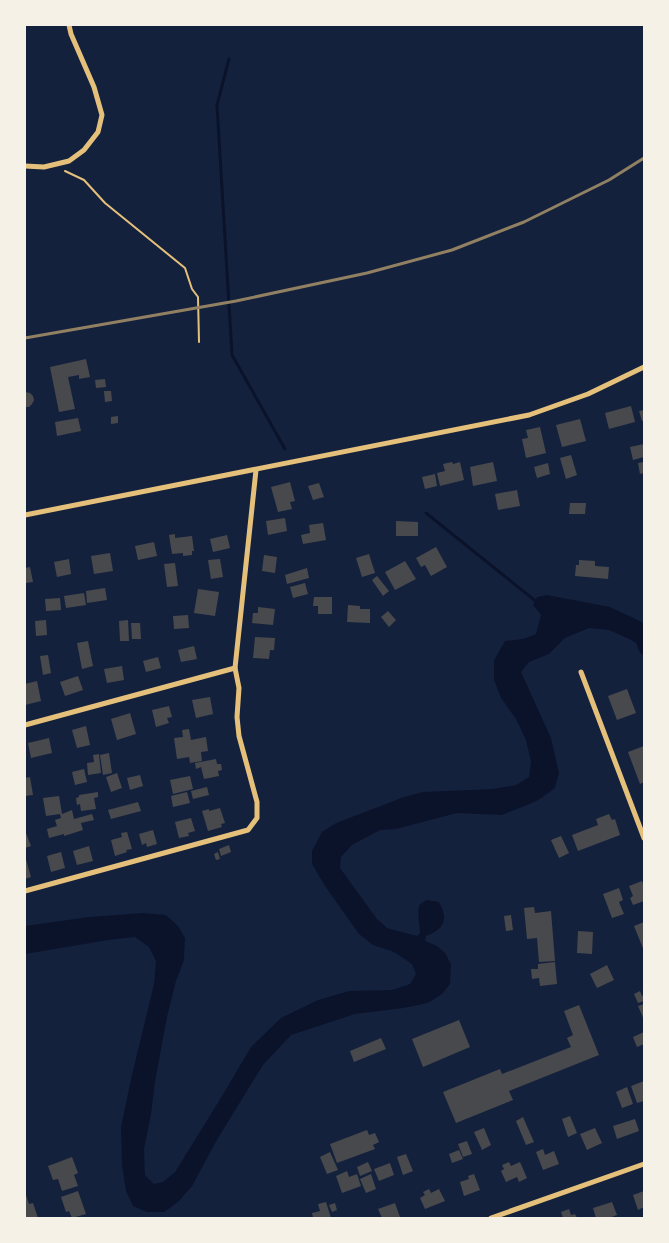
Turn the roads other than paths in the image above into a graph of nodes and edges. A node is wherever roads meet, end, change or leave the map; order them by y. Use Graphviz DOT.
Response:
graph roads {
  1 [pos="69,25"];
  2 [pos="25,166"];
  3 [pos="644,367"];
  4 [pos="256,470"];
  5 [pos="25,515"];
  6 [pos="235,668"];
  7 [pos="581,672"];
  8 [pos="25,725"];
  9 [pos="644,838"];
  10 [pos="25,891"];
  11 [pos="644,1164"];
  12 [pos="491,1218"];
  1 -- 2 [label="street"];
  3 -- 4 [label="street"];
  4 -- 5 [label="street"];
  4 -- 6 [label="street"];
  6 -- 8 [label="street"];
  6 -- 10 [label="street"];
  7 -- 9 [label="street"];
  11 -- 12 [label="street"];
}
